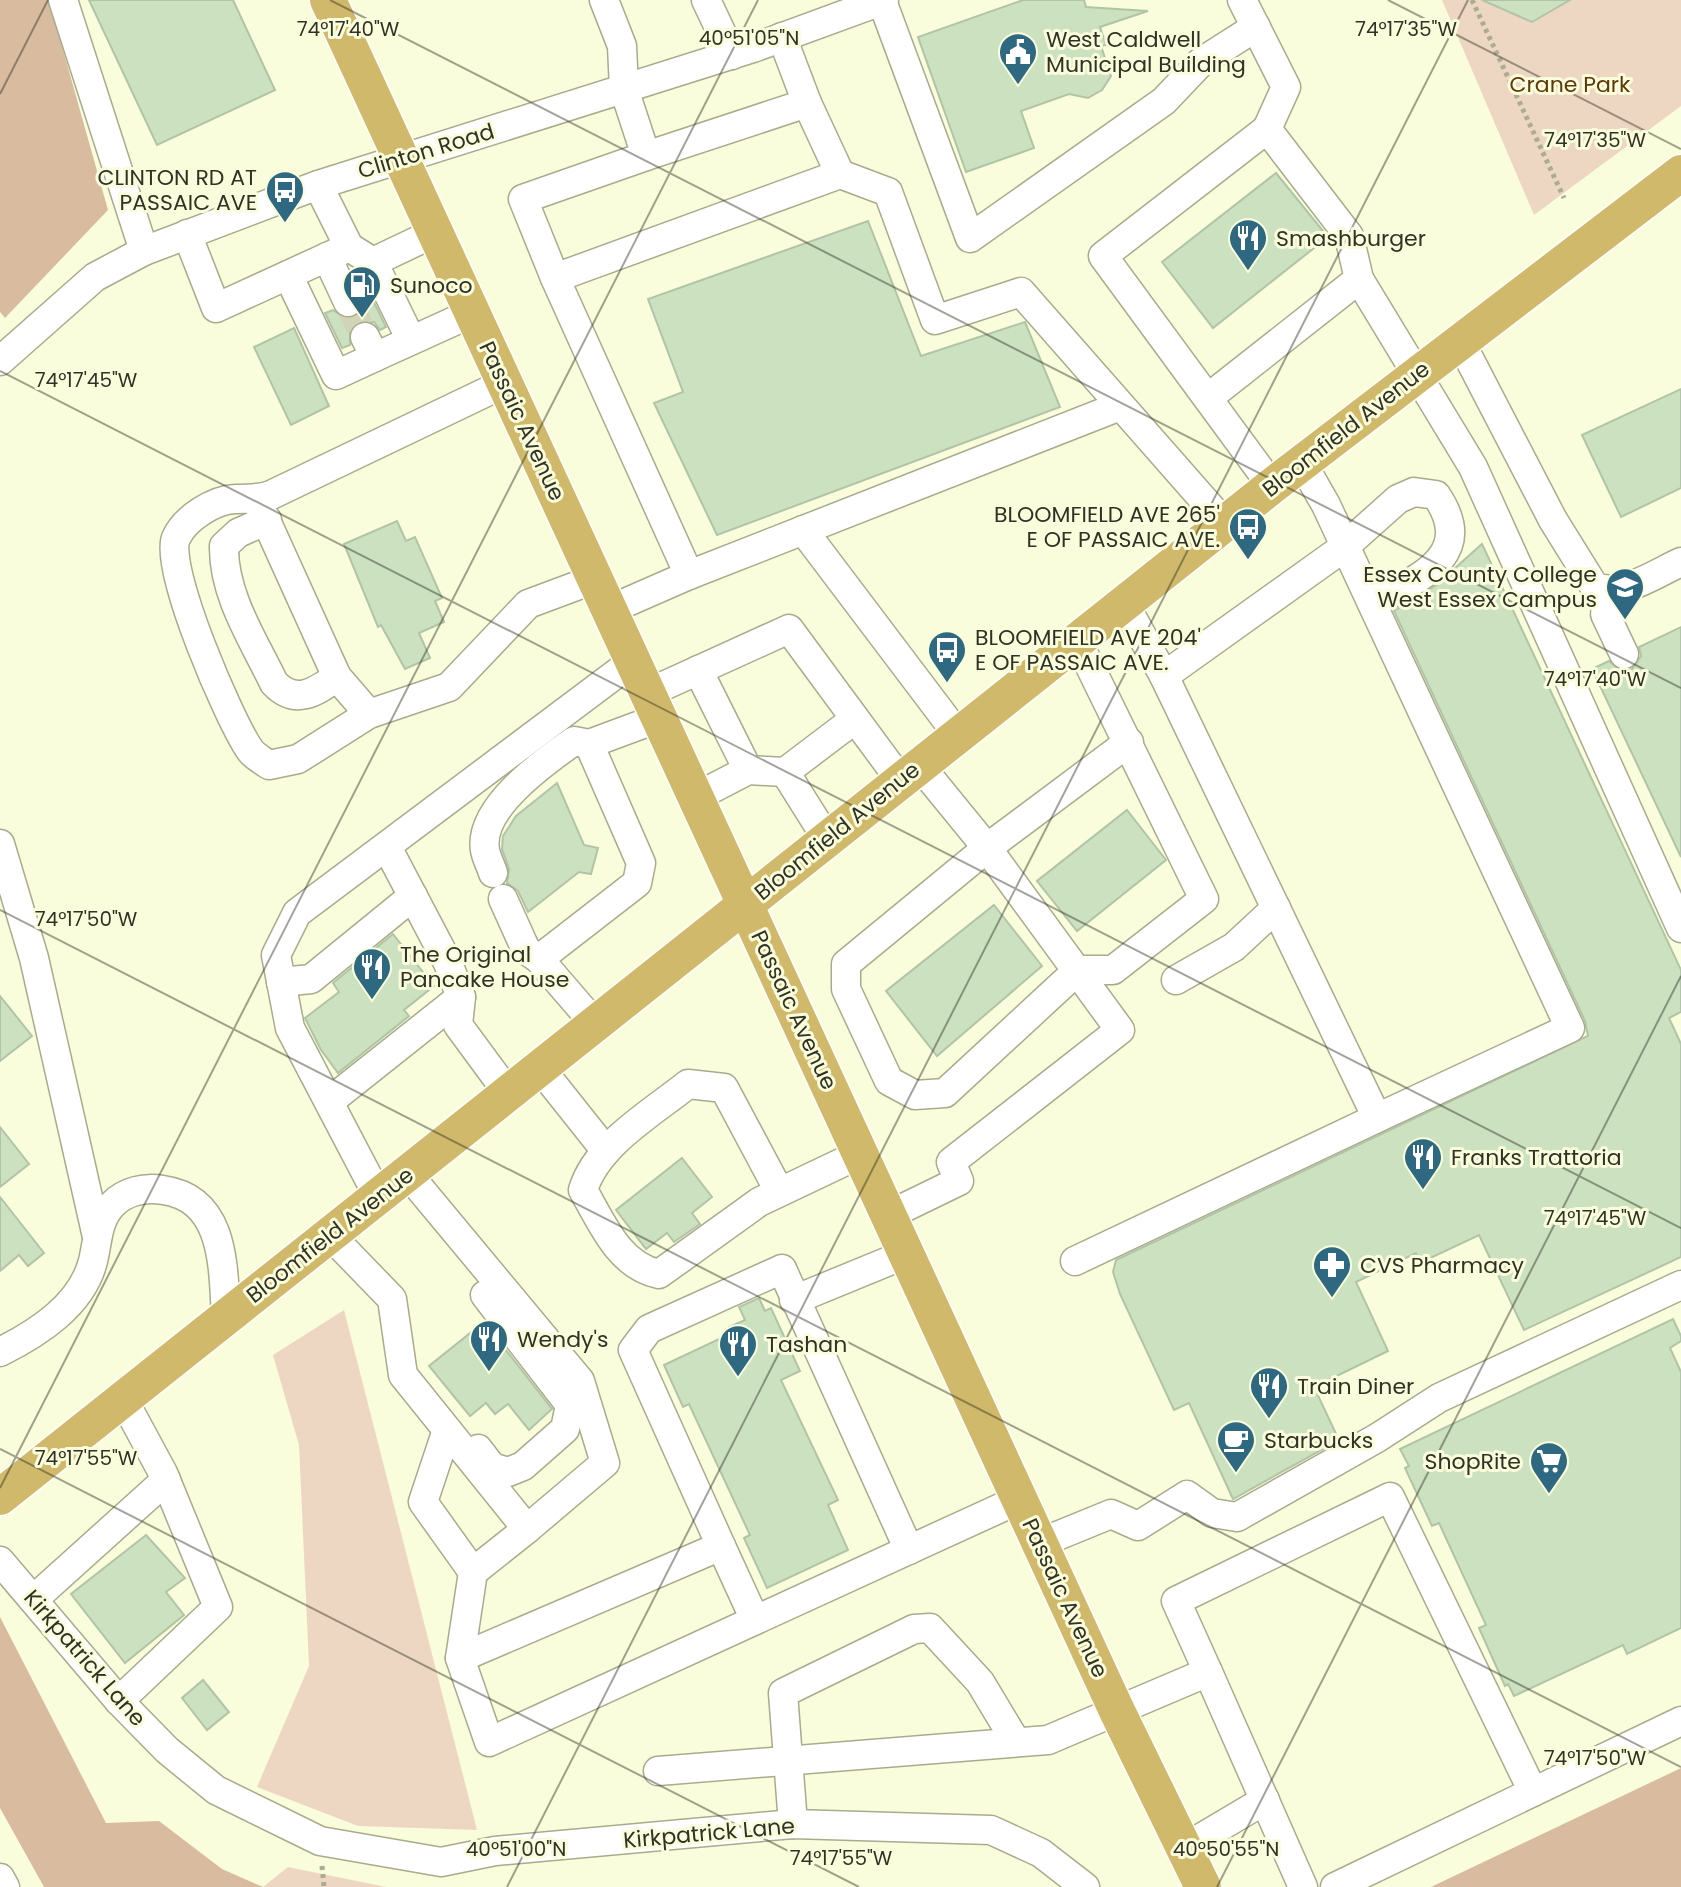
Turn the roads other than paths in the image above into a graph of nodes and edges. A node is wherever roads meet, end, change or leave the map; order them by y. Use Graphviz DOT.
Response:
graph roads {
  1 [pos="63,0"];
  2 [pos="328,0"];
  3 [pos="604,0"];
  4 [pos="706,0"];
  5 [pos="883,0"];
  6 [pos="1242,0"];
  7 [pos="1256,27"];
  8 [pos="782,37"];
  9 [pos="732,55"];
  10 [pos="624,89"];
  11 [pos="807,103"];
  12 [pos="1267,129"];
  13 [pos="646,156"];
  14 [pos="401,160"];
  15 [pos="1681,173"];
  16 [pos="840,174"];
  17 [pos="318,185"];
  18 [pos="434,233"];
  19 [pos="187,234"];
  20 [pos="144,251"];
  21 [pos="338,252"];
  22 [pos="373,262"];
  23 [pos="288,275"];
  24 [pos="555,278"];
  25 [pos="1359,279"];
  26 [pos="348,302"];
  27 [pos="472,313"];
  28 [pos="411,340"];
  29 [pos="1460,341"];
  30 [pos="0,361"];
  31 [pos="1417,373"];
  32 [pos="505,383"];
  33 [pos="1208,398"];
  34 [pos="1120,406"];
  35 [pos="1302,463"];
  36 [pos="1272,486"];
  37 [pos="262,510"];
  38 [pos="1225,524"];
  39 [pos="803,530"];
  40 [pos="1343,548"];
  41 [pos="1679,568"];
  42 [pos="689,575"];
  43 [pos="602,595"];
  44 [pos="1607,596"];
  45 [pos="1124,603"];
  46 [pos="1372,603"];
  47 [pos="1077,640"];
  48 [pos="1631,651"];
  49 [pos="633,661"];
  50 [pos="698,670"];
  51 [pos="1164,676"];
  52 [pos="337,677"];
  53 [pos="653,706"];
  54 [pos="369,714"];
  55 [pos="855,719"];
  56 [pos="958,735"];
  57 [pos="1129,742"];
  58 [pos="589,744"];
  59 [pos="748,770"];
  60 [pos="785,772"];
  61 [pos="910,773"];
  62 [pos="696,797"];
  63 [pos="827,839"];
  64 [pos="387,847"];
  65 [pos="987,848"];
  66 [pos="1,853"];
  67 [pos="413,896"];
  68 [pos="745,905"];
  69 [pos="1276,908"];
  70 [pos="1681,928"];
  71 [pos="539,959"];
  72 [pos="1078,970"];
  73 [pos="1176,980"];
  74 [pos="281,982"];
  75 [pos="461,997"];
  76 [pos="595,1024"];
  77 [pos="540,1068"];
  78 [pos="508,1093"];
  79 [pos="330,1101"];
  80 [pos="1377,1118"];
  81 [pos="606,1151"];
  82 [pos="860,1154"];
  83 [pos="407,1173"];
  84 [pos="378,1196"];
  85 [pos="769,1196"];
  86 [pos="889,1215"];
  87 [pos="448,1223"];
  88 [pos="330,1235"];
  89 [pos="97,1237"];
  90 [pos="906,1254"];
  91 [pos="1075,1261"];
  92 [pos="1681,1285"];
  93 [pos="794,1300"];
  94 [pos="226,1318"];
  95 [pos="400,1351"];
  96 [pos="0,1352"];
  97 [pos="123,1399"];
  98 [pos="447,1430"];
  99 [pos="166,1480"];
  100 [pos="0,1497"];
  101 [pos="1020,1499"];
  102 [pos="527,1529"];
  103 [pos="1040,1543"];
  104 [pos="721,1546"];
  105 [pos="909,1550"];
  106 [pos="0,1561"];
  107 [pos="473,1572"];
  108 [pos="34,1599"];
  109 [pos="755,1620"];
  110 [pos="460,1658"];
  111 [pos="1208,1672"];
  112 [pos="119,1701"];
  113 [pos="1117,1711"];
  114 [pos="1681,1721"];
  115 [pos="1016,1742"];
  116 [pos="785,1761"];
  117 [pos="658,1771"];
  118 [pos="1533,1792"];
  119 [pos="1265,1800"];
  120 [pos="793,1824"];
  121 [pos="1184,1848"];
  122 [pos="0,1878"];
  123 [pos="5,1887"];
  124 [pos="1085,1887"];
  125 [pos="1203,1887"];
  126 [pos="1303,1887"];
  127 [pos="1335,1887"];
  1 -- 20 [label="street"];
  2 -- 14 [label="main road, Passaic Avenue"];
  3 -- 10 [label="street"];
  4 -- 9 [label="street"];
  5 -- 7 [label="street"];
  5 -- 8 [label="street, Clinton Road"];
  6 -- 7 [label="street"];
  7 -- 12 [label="street"];
  8 -- 9 [label="street, Clinton Road"];
  8 -- 11 [label="street"];
  9 -- 10 [label="street, Clinton Road"];
  10 -- 13 [label="street"];
  10 -- 14 [label="street, Clinton Road"];
  11 -- 13 [label="street"];
  11 -- 16 [label="street"];
  12 -- 25 [label="street"];
  12 -- 33 [label="street"];
  13 -- 24 [label="street"];
  14 -- 17 [label="street, Clinton Road"];
  14 -- 18 [label="main road, Passaic Avenue"];
  15 -- 29 [label="main road, Bloomfield Avenue"];
  16 -- 24 [label="street"];
  16 -- 34 [label="street"];
  17 -- 19 [label="street, Clinton Road"];
  17 -- 21 [label="street"];
  18 -- 22 [label="street"];
  18 -- 27 [label="main road, Passaic Avenue"];
  19 -- 20 [label="street, Clinton Road"];
  19 -- 23 [label="street"];
  20 -- 30 [label="street, Clinton Road"];
  21 -- 22 [label="street"];
  21 -- 23 [label="street"];
  21 -- 26 [label="street"];
  22 -- 28 [label="street"];
  23 -- 28 [label="street"];
  24 -- 42 [label="street"];
  25 -- 31 [label="street"];
  25 -- 33 [label="street"];
  27 -- 28 [label="street"];
  27 -- 32 [label="main road, Passaic Avenue"];
  29 -- 31 [label="main road, Bloomfield Avenue"];
  29 -- 44 [label="street"];
  31 -- 35 [label="main road, Bloomfield Avenue"];
  31 -- 70 [label="street"];
  32 -- 37 [label="street"];
  32 -- 43 [label="main road, Passaic Avenue"];
  33 -- 36 [label="street"];
  34 -- 38 [label="street"];
  34 -- 39 [label="street"];
  35 -- 36 [label="main road, Bloomfield Avenue"];
  35 -- 40 [label="street"];
  36 -- 38 [label="main road, Bloomfield Avenue"];
  37 -- 52 [label="street"];
  37 -- 52 [label="street"];
  37 -- 54 [label="street"];
  38 -- 45 [label="main road, Bloomfield Avenue"];
  39 -- 42 [label="street"];
  39 -- 56 [label="street"];
  40 -- 46 [label="street"];
  40 -- 46 [label="street"];
  40 -- 51 [label="street"];
  41 -- 44 [label="street"];
  42 -- 43 [label="street"];
  43 -- 49 [label="main road, Passaic Avenue"];
  43 -- 54 [label="street"];
  44 -- 48 [label="street"];
  45 -- 47 [label="main road, Bloomfield Avenue"];
  45 -- 51 [label="street"];
  46 -- 80 [label="street"];
  47 -- 56 [label="main road, Bloomfield Avenue"];
  47 -- 57 [label="street"];
  49 -- 53 [label="main road, Passaic Avenue"];
  49 -- 64 [label="street"];
  50 -- 53 [label="street"];
  50 -- 55 [label="street"];
  50 -- 59 [label="street"];
  51 -- 69 [label="street"];
  52 -- 54 [label="street"];
  53 -- 58 [label="street"];
  53 -- 62 [label="main road, Passaic Avenue"];
  55 -- 60 [label="street"];
  55 -- 61 [label="street"];
  56 -- 61 [label="main road, Bloomfield Avenue"];
  57 -- 65 [label="street"];
  57 -- 72 [label="street"];
  58 -- 71 [label="street"];
  58 -- 71 [label="street"];
  59 -- 60 [label="street"];
  59 -- 62 [label="street"];
  60 -- 63 [label="street"];
  61 -- 63 [label="main road, Bloomfield Avenue"];
  61 -- 65 [label="street"];
  62 -- 68 [label="main road, Passaic Avenue"];
  63 -- 68 [label="main road, Bloomfield Avenue"];
  64 -- 67 [label="street"];
  64 -- 74 [label="street"];
  65 -- 72 [label="street"];
  65 -- 72 [label="street"];
  66 -- 89 [label="street"];
  67 -- 74 [label="street"];
  67 -- 75 [label="street"];
  68 -- 76 [label="main road, Bloomfield Avenue"];
  68 -- 82 [label="main road, Passaic Avenue"];
  69 -- 73 [label="street"];
  69 -- 80 [label="street"];
  71 -- 76 [label="street"];
  72 -- 86 [label="street"];
  74 -- 79 [label="street"];
  75 -- 78 [label="street"];
  75 -- 79 [label="street"];
  76 -- 77 [label="main road, Bloomfield Avenue"];
  77 -- 78 [label="main road, Bloomfield Avenue"];
  77 -- 81 [label="street"];
  78 -- 83 [label="main road, Bloomfield Avenue"];
  79 -- 84 [label="street"];
  80 -- 91 [label="street"];
  81 -- 85 [label="street"];
  81 -- 85 [label="street"];
  82 -- 85 [label="street"];
  82 -- 86 [label="main road, Passaic Avenue"];
  83 -- 84 [label="main road, Bloomfield Avenue"];
  83 -- 87 [label="street"];
  84 -- 88 [label="main road, Bloomfield Avenue"];
  86 -- 90 [label="main road, Passaic Avenue"];
  87 -- 95 [label="street"];
  87 -- 102 [label="street"];
  88 -- 94 [label="main road, Bloomfield Avenue"];
  88 -- 95 [label="street"];
  89 -- 94 [label="street"];
  89 -- 96 [label="street"];
  90 -- 93 [label="street"];
  90 -- 101 [label="main road, Passaic Avenue"];
  92 -- 103 [label="street"];
  93 -- 104 [label="street"];
  93 -- 105 [label="street"];
  94 -- 97 [label="main road, Bloomfield Avenue"];
  95 -- 98 [label="street"];
  97 -- 99 [label="street"];
  97 -- 100 [label="main road, Bloomfield Avenue"];
  98 -- 102 [label="street"];
  98 -- 107 [label="street"];
  99 -- 108 [label="street"];
  99 -- 112 [label="street"];
  101 -- 103 [label="main road, Passaic Avenue"];
  101 -- 105 [label="street"];
  102 -- 107 [label="street"];
  103 -- 113 [label="main road, Passaic Avenue"];
  104 -- 109 [label="street"];
  104 -- 110 [label="street"];
  105 -- 109 [label="street"];
  106 -- 108 [label="street, Kirkpatrick Lane"];
  107 -- 110 [label="street"];
  108 -- 112 [label="street, Kirkpatrick Lane"];
  109 -- 110 [label="street"];
  111 -- 113 [label="street"];
  111 -- 118 [label="street"];
  111 -- 119 [label="street"];
  112 -- 120 [label="street, Kirkpatrick Lane"];
  113 -- 115 [label="street"];
  113 -- 121 [label="main road, Passaic Avenue"];
  114 -- 118 [label="street"];
  115 -- 116 [label="street"];
  115 -- 116 [label="street"];
  116 -- 117 [label="street"];
  116 -- 120 [label="street"];
  118 -- 127 [label="street"];
  119 -- 121 [label="street"];
  119 -- 126 [label="street"];
  120 -- 124 [label="street, Kirkpatrick Lane"];
  121 -- 125 [label="main road, Passaic Avenue"];
  122 -- 123 [label="street"];
}
